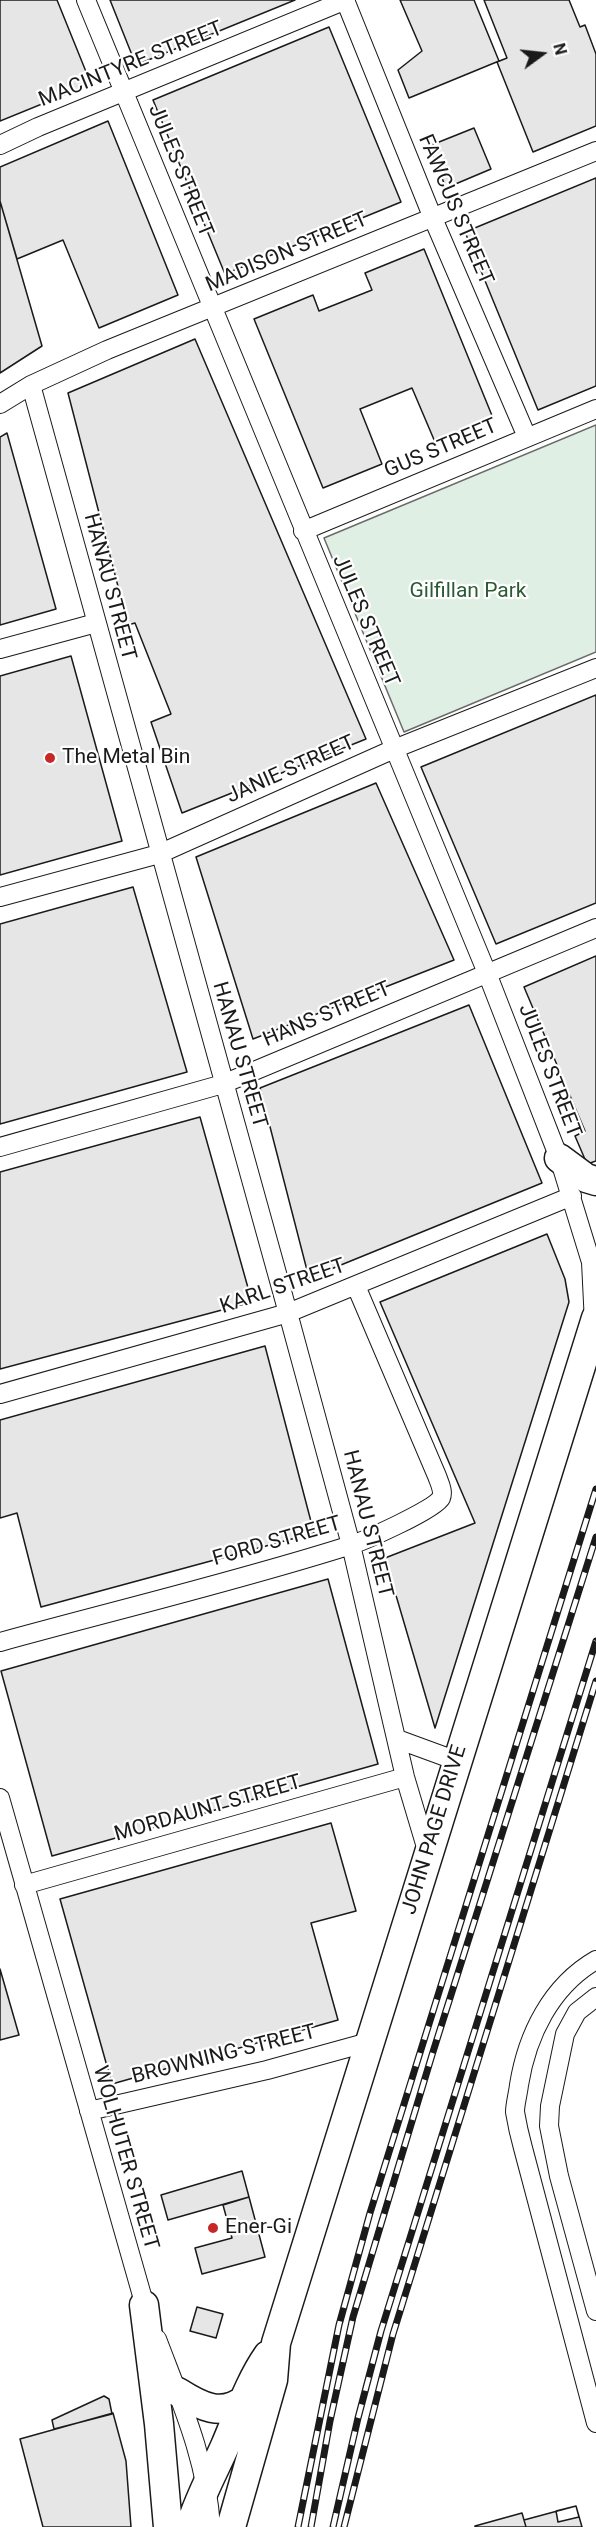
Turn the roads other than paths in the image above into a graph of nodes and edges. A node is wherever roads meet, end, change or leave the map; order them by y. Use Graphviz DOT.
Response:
graph roads {
  1 [pos="86,0"];
  2 [pos="345,0"];
  3 [pos="123,93"];
  4 [pos="0,145"];
  5 [pos="596,151"];
  6 [pos="432,216"];
  7 [pos="212,309"];
  8 [pos="31,385"];
  9 [pos="0,404"];
  10 [pos="596,409"];
  11 [pos="527,437"];
  12 [pos="303,531"];
  13 [pos="96,623"];
  14 [pos="0,649"];
  15 [pos="596,668"];
  16 [pos="394,749"];
  17 [pos="159,854"];
  18 [pos="0,897"];
  19 [pos="596,928"];
  20 [pos="486,973"];
  21 [pos="223,1084"];
  22 [pos="0,1147"];
  23 [pos="559,1158"];
  24 [pos="596,1180"];
  25 [pos="572,1196"];
  26 [pos="593,1267"];
  27 [pos="356,1286"];
  28 [pos="288,1313"];
  29 [pos="595,1320"];
  30 [pos="0,1394"];
  31 [pos="351,1545"];
  32 [pos="0,1642"];
  33 [pos="397,1739"];
  34 [pos="457,1761"];
  35 [pos="405,1777"];
  36 [pos="0,1798"];
  37 [pos="428,1854"];
  38 [pos="24,1885"];
  39 [pos="596,1960"];
  40 [pos="596,1997"];
  41 [pos="369,2042"];
  42 [pos="89,2111"];
  43 [pos="144,2305"];
  44 [pos="596,2311"];
  45 [pos="276,2343"];
  46 [pos="178,2392"];
  47 [pos="245,2399"];
  48 [pos="596,2423"];
  49 [pos="207,2482"];
  50 [pos="168,2527"];
  51 [pos="190,2527"];
  52 [pos="211,2527"];
  53 [pos="231,2527"];
  1 -- 3 [label="street, JULES STREET"];
  2 -- 3 [label="street, MACINTYRE STREET"];
  2 -- 6 [label="street, FAWCUS STREET"];
  3 -- 4 [label="street, MACINTYRE STREET"];
  3 -- 7 [label="street, JULES STREET"];
  5 -- 6 [label="street, MADISON STREET"];
  6 -- 7 [label="street, MADISON STREET"];
  6 -- 11 [label="street, FAWCUS STREET"];
  7 -- 8 [label="street, MADISON STREET"];
  7 -- 12 [label="street, JULES STREET"];
  8 -- 9 [label="street, MADISON STREET"];
  8 -- 13 [label="street, HANAU STREET"];
  10 -- 11 [label="street, GUS STREET"];
  11 -- 12 [label="street, GUS STREET"];
  12 -- 16 [label="street, JULES STREET"];
  13 -- 14 [label="street"];
  13 -- 17 [label="street, HANAU STREET"];
  15 -- 16 [label="street, JANIE STREET"];
  16 -- 17 [label="street, JANIE STREET"];
  16 -- 20 [label="street, JULES STREET"];
  17 -- 18 [label="street, JANIE STREET"];
  17 -- 21 [label="street, HANAU STREET"];
  19 -- 20 [label="street, HANS STREET"];
  20 -- 21 [label="street, HANS STREET"];
  20 -- 23 [label="street, JULES STREET"];
  21 -- 22 [label="street, HANS STREET"];
  21 -- 28 [label="street, HANAU STREET"];
  23 -- 24 [label="main road"];
  23 -- 25 [label="street, JULES STREET"];
  25 -- 26 [label="street, JULES STREET"];
  25 -- 27 [label="street, KARL STREET"];
  26 -- 29 [label="street, JULES STREET"];
  27 -- 28 [label="street, KARL STREET"];
  27 -- 31 [label="street, FORD STREET"];
  28 -- 30 [label="street, KARL STREET"];
  28 -- 31 [label="street, HANAU STREET"];
  29 -- 34 [label="main road, JOHN PAGE DRIVE"];
  31 -- 32 [label="street, FORD STREET"];
  31 -- 33 [label="street, HANAU STREET"];
  33 -- 34 [label="street"];
  33 -- 35 [label="street, HANAU STREET"];
  34 -- 37 [label="main road, JOHN PAGE DRIVE"];
  35 -- 37 [label="street, HANAU STREET"];
  35 -- 38 [label="street, MORDAUNT STREET"];
  36 -- 38 [label="street, WOLHUTER STREET"];
  37 -- 41 [label="main road, JOHN PAGE DRIVE"];
  38 -- 42 [label="street, WOLHUTER STREET"];
  39 -- 48 [label="street"];
  40 -- 44 [label="street"];
  41 -- 42 [label="street, BROWNING STREET"];
  41 -- 45 [label="main road, JOHN PAGE DRIVE"];
  42 -- 43 [label="street, WOLHUTER STREET"];
  43 -- 46 [label="street, WOLHUTER STREET"];
  43 -- 50 [label="main road"];
  45 -- 47 [label="main road, JOHN PAGE DRIVE"];
  45 -- 53 [label="main road, JOHN PAGE DRIVE"];
  46 -- 47 [label="main road"];
  46 -- 49 [label="street, WOLHUTER STREET"];
  47 -- 49 [label="main road, JOHN PAGE DRIVE"];
  49 -- 51 [label="main road, JOHN PAGE DRIVE"];
  49 -- 52 [label="street, WOLHUTER STREET"];
}
